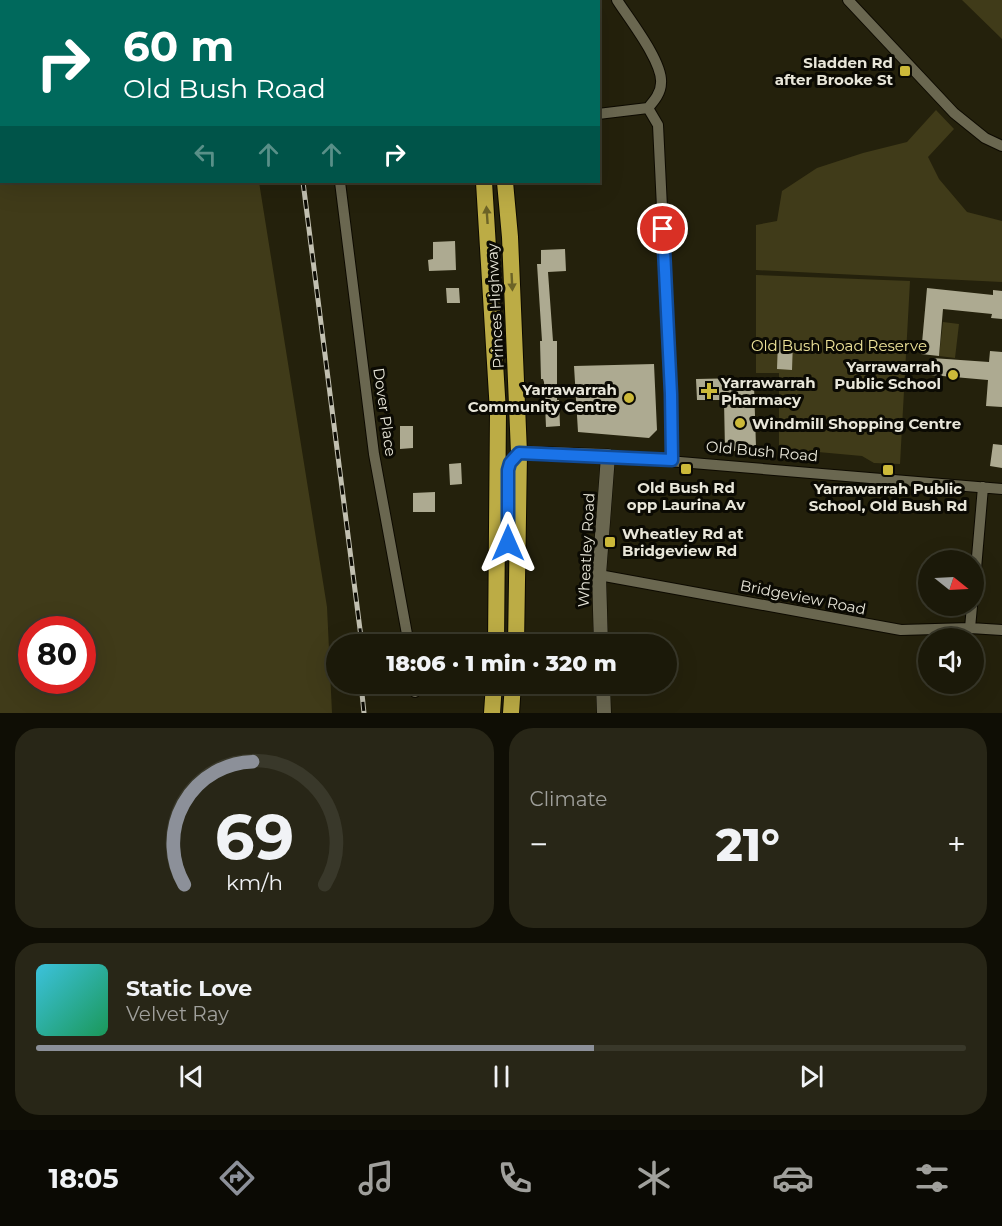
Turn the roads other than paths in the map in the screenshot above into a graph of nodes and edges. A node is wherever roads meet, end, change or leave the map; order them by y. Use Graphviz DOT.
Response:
graph roads {
  1 [pos="617,0"];
  2 [pos="849,0"];
  3 [pos="648,108"];
  4 [pos="600,114"];
  5 [pos="1002,146"];
  6 [pos="340,183"];
  7 [pos="484,183"];
  8 [pos="505,183"];
  9 [pos="498,412"];
  10 [pos="519,453"];
  11 [pos="608,456"];
  12 [pos="672,460"];
  13 [pos="982,488"];
  14 [pos="1002,489"];
  15 [pos="977,550"];
  16 [pos="599,575"];
  17 [pos="497,611"];
  18 [pos="971,616"];
  19 [pos="970,628"];
  20 [pos="984,629"];
  21 [pos="918,630"];
  22 [pos="1002,630"];
  23 [pos="407,634"];
  24 [pos="496,634"];
  25 [pos="516,634"];
  26 [pos="601,634"];
  27 [pos="493,694"];
  28 [pos="512,694"];
  29 [pos="603,694"];
  30 [pos="492,713"];
  31 [pos="511,713"];
  32 [pos="604,713"];
  1 -- 3 [label="street"];
  2 -- 5 [label="street"];
  3 -- 4 [label="street"];
  3 -- 12 [label="street"];
  6 -- 23 [label="street, Dover Place"];
  9 -- 7 [label="highway, Princes Highway, one-way"];
  8 -- 10 [label="highway, Princes Highway, one-way"];
  9 -- 10 [label="highway"];
  9 -- 17 [label="highway, Princes Highway"];
  10 -- 11 [label="street, Old Bush Road"];
  10 -- 17 [label="highway"];
  10 -- 25 [label="highway, Princes Highway"];
  11 -- 12 [label="street, Old Bush Road"];
  11 -- 16 [label="street, Wheatley Road"];
  12 -- 13 [label="street, Old Bush Road"];
  13 -- 14 [label="street, Old Bush Road"];
  13 -- 15 [label="street"];
  16 -- 21 [label="street, Bridgeview Road"];
  16 -- 26 [label="street, Wheatley Road"];
  17 -- 24 [label="highway, Princes Highway"];
  18 -- 19 [label="street"];
  20 -- 22 [label="street, Bridgeview Road"];
  27 -- 30 [label="highway"];
  28 -- 31 [label="highway"];
  29 -- 32 [label="street"];
}
